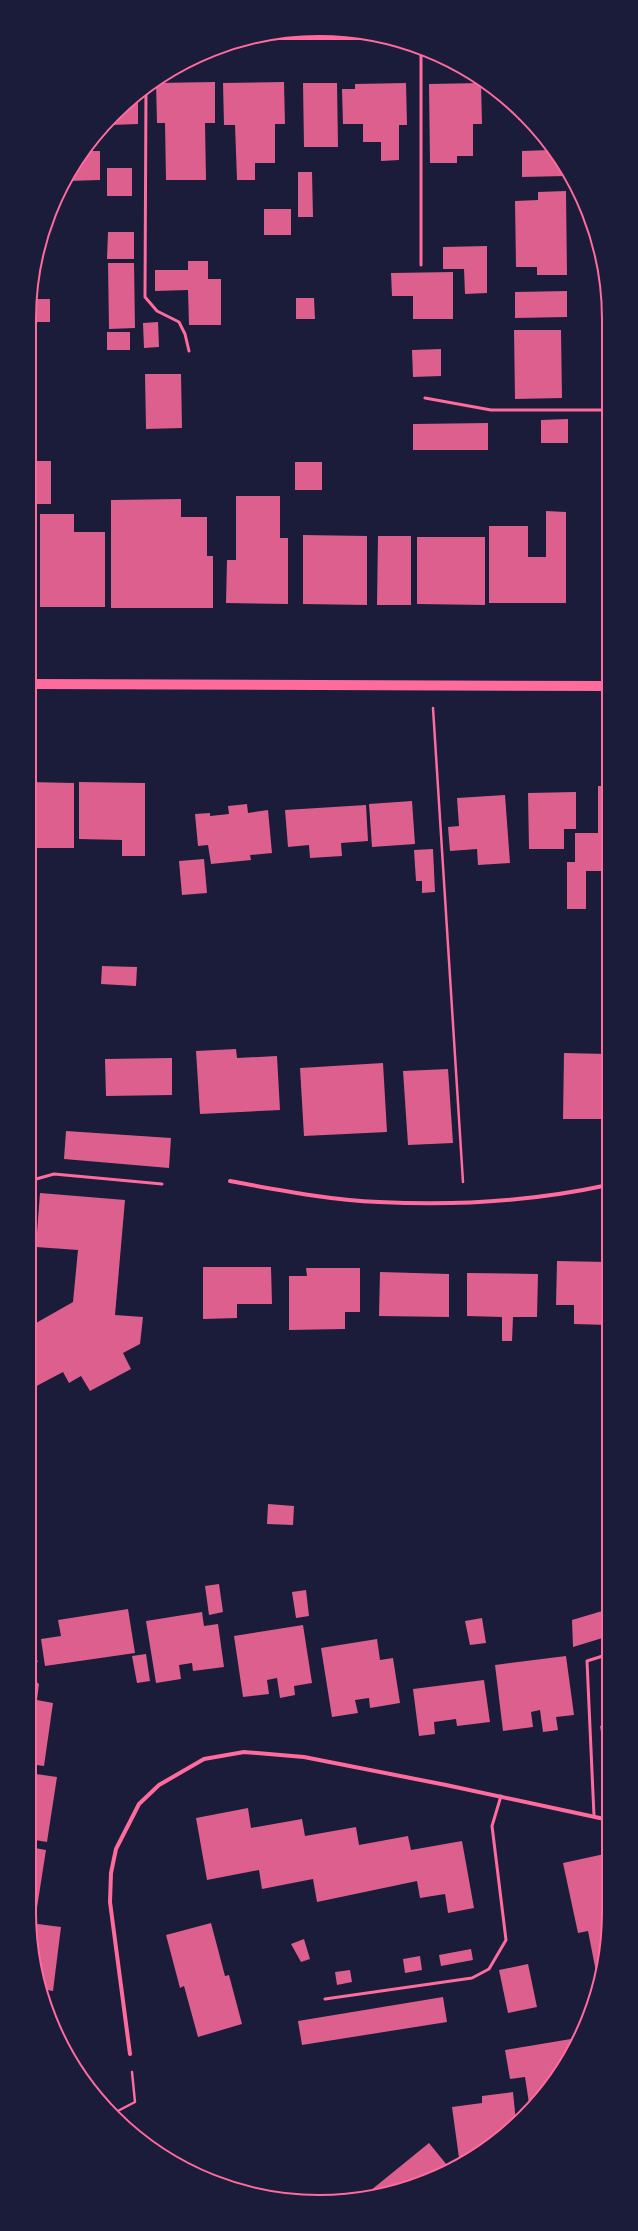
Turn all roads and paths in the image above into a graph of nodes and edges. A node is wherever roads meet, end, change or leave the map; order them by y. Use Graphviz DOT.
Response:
graph roads {
  1 [pos="282,38"];
  2 [pos="356,38"];
  3 [pos="421,56"];
  4 [pos="146,95"];
  5 [pos="421,265"];
  6 [pos="189,351"];
  7 [pos="425,398"];
  8 [pos="602,410"];
  9 [pos="36,684"];
  10 [pos="602,686"];
  11 [pos="434,722"];
  12 [pos="463,1176"];
  13 [pos="36,1179"];
  14 [pos="230,1181"];
  15 [pos="162,1184"];
  16 [pos="602,1186"];
  17 [pos="602,1656"];
  18 [pos="500,1796"];
  19 [pos="594,1816"];
  20 [pos="602,1818"];
  21 [pos="325,1999"];
  22 [pos="130,2054"];
  23 [pos="118,2111"];
  1 -- 2 [label="street"];
  3 -- 5 [label="lane"];
  4 -- 6 [label="lane"];
  7 -- 8 [label="lane"];
  9 -- 10 [label="main road"];
  11 -- 12 [label="path"];
  13 -- 15 [label="lane"];
  14 -- 16 [label="street"];
  17 -- 19 [label="lane"];
  18 -- 19 [label="street"];
  18 -- 21 [label="lane"];
  18 -- 22 [label="street"];
  19 -- 20 [label="street"];
  22 -- 23 [label="path"];
}
